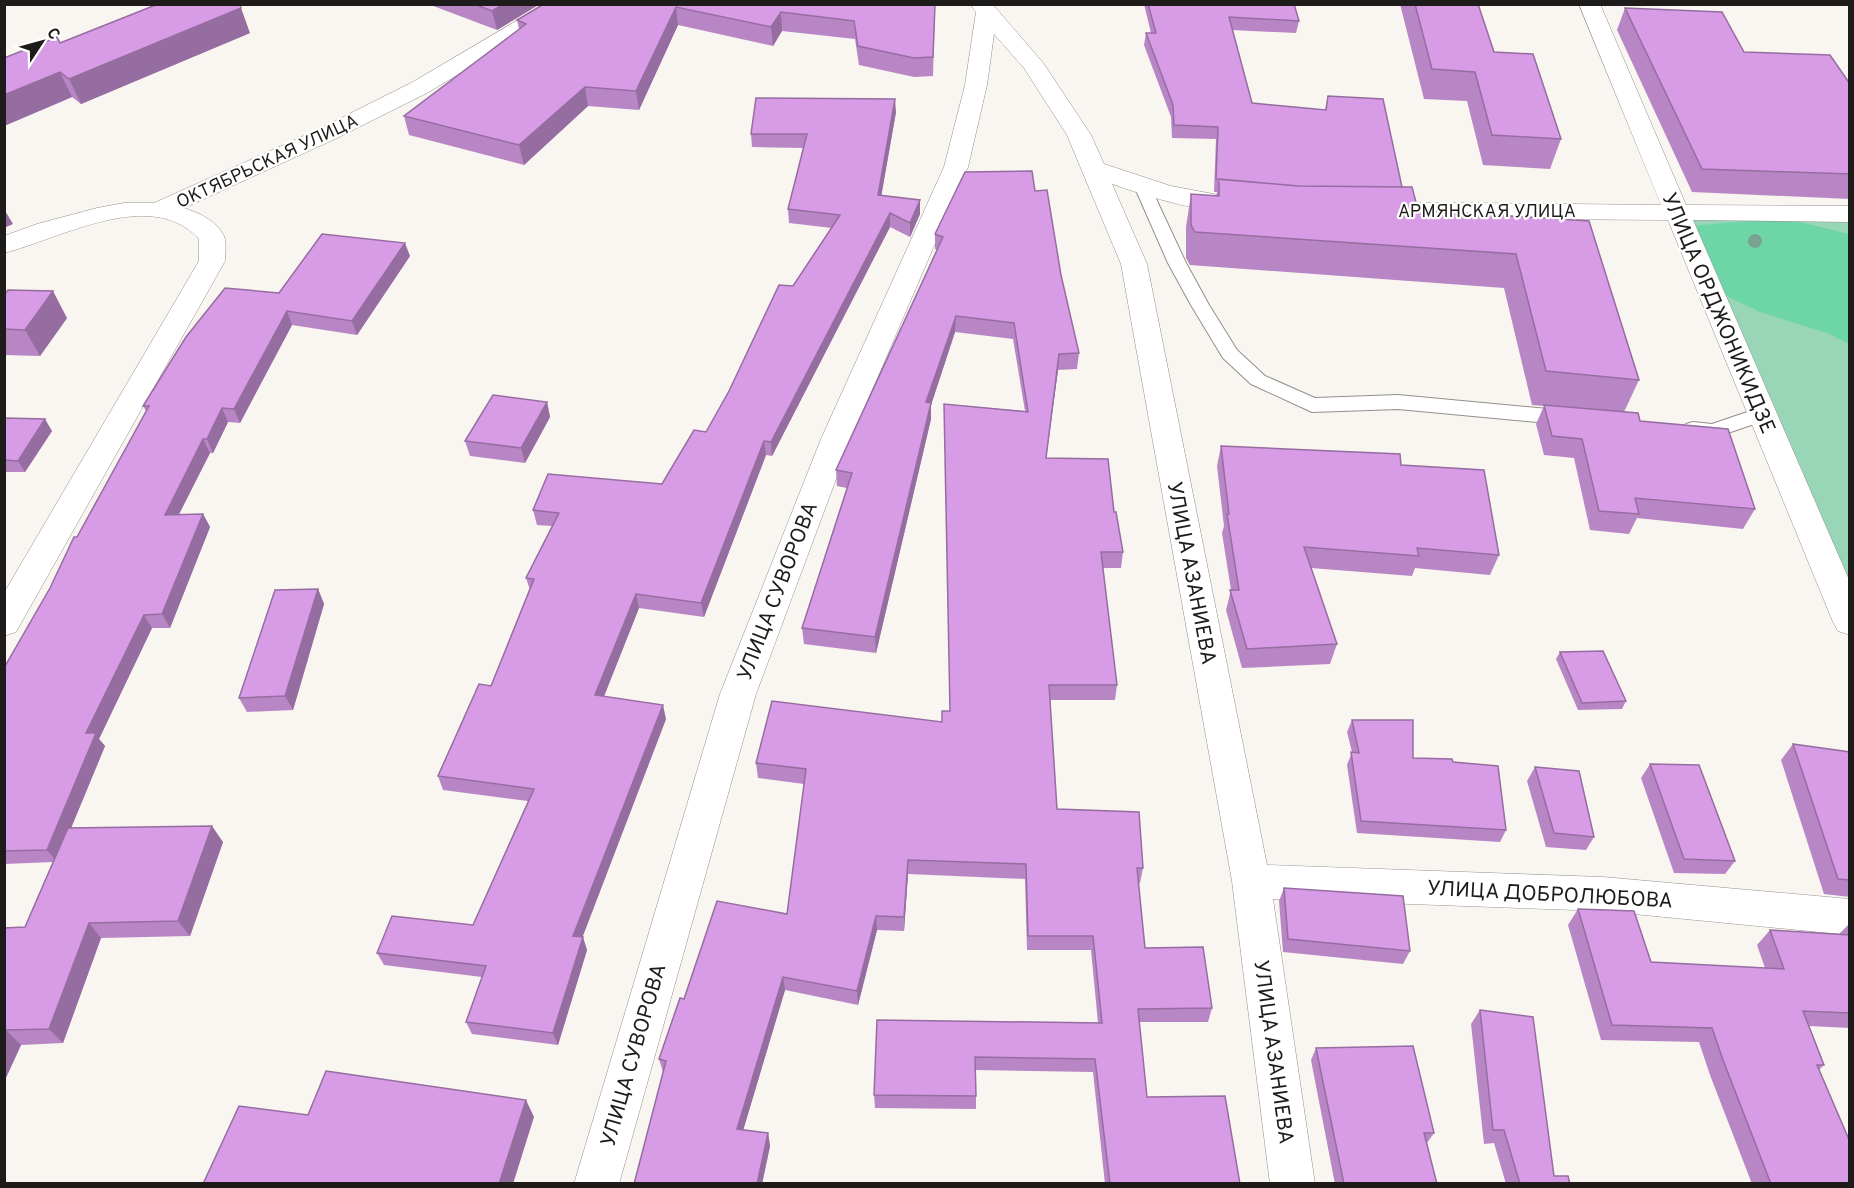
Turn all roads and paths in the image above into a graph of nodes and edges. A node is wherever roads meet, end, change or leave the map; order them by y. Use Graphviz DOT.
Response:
graph roads {
  1 [pos="561,4"];
  2 [pos="1589,4"];
  3 [pos="983,7"];
  4 [pos="1094,170"];
  5 [pos="1143,188"];
  6 [pos="1255,207"];
  7 [pos="159,210"];
  8 [pos="1359,210"];
  9 [pos="1676,212"];
  10 [pos="1850,214"];
  11 [pos="4,244"];
  12 [pos="1762,414"];
  13 [pos="1585,419"];
  14 [pos="1678,427"];
  15 [pos="1850,622"];
  16 [pos="4,623"];
  17 [pos="1251,881"];
  18 [pos="1850,916"];
  19 [pos="596,1184"];
  20 [pos="1293,1184"];
  1 -- 7 [label="street, ОКТЯБРЬСКАЯ УЛИЦА"];
  2 -- 9 [label="street, УЛИЦА ОРДЖОНИКИДЗЕ"];
  3 -- 4 [label="street, УЛИЦА АЗАНИЕВА"];
  3 -- 19 [label="street, УЛИЦА СУВОРОВА"];
  4 -- 5 [label="street"];
  4 -- 17 [label="street, УЛИЦА АЗАНИЕВА"];
  5 -- 6 [label="street"];
  5 -- 13 [label="lane"];
  7 -- 11 [label="street"];
  7 -- 16 [label="street, ОКТЯБРЬСКАЯ УЛИЦА"];
  8 -- 9 [label="street, АРМЯНСКАЯ УЛИЦА"];
  9 -- 10 [label="street, АРМЯНСКАЯ УЛИЦА"];
  9 -- 12 [label="street, УЛИЦА ОРДЖОНИКИДЗЕ"];
  12 -- 14 [label="lane"];
  12 -- 15 [label="street, УЛИЦА ОРДЖОНИКИДЗЕ"];
  17 -- 18 [label="street, УЛИЦА ДОБРОЛЮБОВА"];
  17 -- 20 [label="street, УЛИЦА АЗАНИЕВА"];
}
